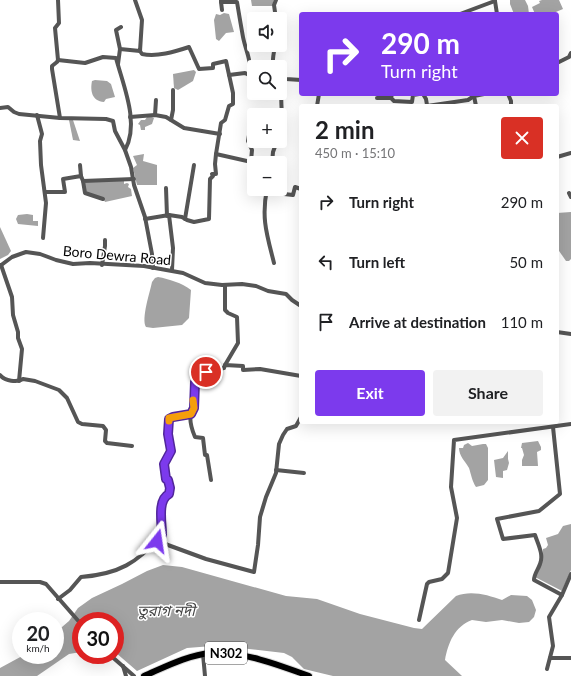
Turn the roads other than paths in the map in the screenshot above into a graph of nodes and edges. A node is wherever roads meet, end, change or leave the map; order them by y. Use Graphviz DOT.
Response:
graph roads {
  1 [pos="58,0"];
  2 [pos="135,0"];
  3 [pos="276,0"];
  4 [pos="221,1"];
  5 [pos="495,1"];
  6 [pos="222,10"];
  7 [pos="275,12"];
  8 [pos="465,12"];
  9 [pos="497,12"];
  10 [pos="121,27"];
  11 [pos="120,50"];
  12 [pos="140,51"];
  13 [pos="570,57"];
  14 [pos="58,60"];
  15 [pos="250,60"];
  16 [pos="559,62"];
  17 [pos="118,67"];
  18 [pos="247,74"];
  19 [pos="229,75"];
  20 [pos="287,79"];
  21 [pos="299,80"];
  22 [pos="173,90"];
  23 [pos="392,96"];
  24 [pos="413,96"];
  25 [pos="472,96"];
  26 [pos="377,98"];
  27 [pos="156,100"];
  28 [pos="441,104"];
  29 [pos="0,108"];
  30 [pos="37,115"];
  31 [pos="155,116"];
  32 [pos="130,117"];
  33 [pos="60,118"];
  34 [pos="171,120"];
  35 [pos="220,134"];
  36 [pos="125,150"];
  37 [pos="571,153"];
  38 [pos="216,154"];
  39 [pos="559,156"];
  40 [pos="247,160"];
  41 [pos="80,165"];
  42 [pos="194,165"];
  43 [pos="81,176"];
  44 [pos="134,178"];
  45 [pos="83,181"];
  46 [pos="166,188"];
  47 [pos="299,188"];
  48 [pos="45,192"];
  49 [pos="287,194"];
  50 [pos="265,196"];
  51 [pos="103,199"];
  52 [pos="168,215"];
  53 [pos="145,219"];
  54 [pos="185,219"];
  55 [pos="43,238"];
  56 [pos="105,240"];
  57 [pos="274,263"];
  58 [pos="102,264"];
  59 [pos="0,266"];
  60 [pos="153,268"];
  61 [pos="172,270"];
  62 [pos="225,285"];
  63 [pos="299,305"];
  64 [pos="559,332"];
  65 [pos="571,334"];
  66 [pos="225,365"];
  67 [pos="0,375"];
  68 [pos="299,376"];
  69 [pos="19,382"];
  70 [pos="191,414"];
  71 [pos="299,421"];
  72 [pos="571,424"];
  73 [pos="553,426"];
  74 [pos="132,446"];
  75 [pos="276,470"];
  76 [pos="304,473"];
  77 [pos="211,480"];
  78 [pos="157,541"];
  79 [pos="571,574"];
  80 [pos="0,582"];
  81 [pos="562,595"];
  82 [pos="60,601"];
  83 [pos="72,614"];
  84 [pos="419,620"];
  85 [pos="202,654"];
  86 [pos="550,658"];
  87 [pos="571,658"];
  88 [pos="121,664"];
  89 [pos="123,666"];
  90 [pos="548,669"];
  91 [pos="126,676"];
  92 [pos="134,676"];
  93 [pos="144,676"];
  94 [pos="205,676"];
  95 [pos="309,676"];
  1 -- 14 [label="street"];
  2 -- 12 [label="street"];
  3 -- 7 [label="street"];
  4 -- 6 [label="street"];
  4 -- 15 [label="street"];
  5 -- 8 [label="street"];
  5 -- 9 [label="street"];
  10 -- 11 [label="street"];
  11 -- 12 [label="street"];
  11 -- 17 [label="street"];
  12 -- 19 [label="street"];
  13 -- 16 [label="street"];
  14 -- 17 [label="street"];
  14 -- 33 [label="street"];
  17 -- 32 [label="street"];
  18 -- 19 [label="street"];
  19 -- 35 [label="street"];
  20 -- 21 [label="street"];
  22 -- 34 [label="street"];
  23 -- 24 [label="street"];
  23 -- 26 [label="street"];
  25 -- 28 [label="street"];
  27 -- 31 [label="street"];
  29 -- 30 [label="street"];
  30 -- 33 [label="street"];
  30 -- 48 [label="street"];
  31 -- 32 [label="street"];
  31 -- 34 [label="street"];
  32 -- 36 [label="street"];
  33 -- 36 [label="street"];
  34 -- 35 [label="street"];
  35 -- 38 [label="street"];
  36 -- 44 [label="street"];
  37 -- 39 [label="street"];
  38 -- 40 [label="street"];
  38 -- 54 [label="street"];
  41 -- 43 [label="street"];
  42 -- 54 [label="street"];
  43 -- 45 [label="street"];
  43 -- 48 [label="street"];
  44 -- 45 [label="street"];
  44 -- 53 [label="street"];
  45 -- 51 [label="street"];
  46 -- 52 [label="street"];
  47 -- 49 [label="street"];
  48 -- 55 [label="street"];
  50 -- 57 [label="street"];
  52 -- 53 [label="street"];
  52 -- 54 [label="street"];
  52 -- 61 [label="street"];
  53 -- 60 [label="street"];
  56 -- 58 [label="street"];
  58 -- 59 [label="street, Boro Dewra Road"];
  58 -- 60 [label="street, Boro Dewra Road"];
  59 -- 69 [label="street"];
  60 -- 61 [label="street, Boro Dewra Road"];
  61 -- 62 [label="street, Boro Dewra Road"];
  62 -- 63 [label="street, Boro Dewra Road"];
  62 -- 66 [label="street"];
  64 -- 65 [label="street"];
  66 -- 68 [label="street"];
  66 -- 70 [label="street"];
  67 -- 69 [label="street"];
  69 -- 74 [label="street"];
  70 -- 77 [label="street"];
  70 -- 78 [label="street"];
  71 -- 75 [label="street"];
  72 -- 73 [label="street"];
  73 -- 81 [label="street"];
  73 -- 84 [label="street"];
  75 -- 76 [label="street"];
  75 -- 78 [label="street"];
  78 -- 82 [label="street"];
  79 -- 81 [label="street"];
  80 -- 82 [label="street"];
  81 -- 86 [label="street"];
  82 -- 83 [label="street"];
  85 -- 93 [label="highway, N302"];
  85 -- 94 [label="street"];
  85 -- 95 [label="highway, N302"];
  86 -- 87 [label="street"];
  86 -- 90 [label="street"];
  88 -- 89 [label="street"];
  89 -- 91 [label="street"];
  89 -- 92 [label="street"];
}
